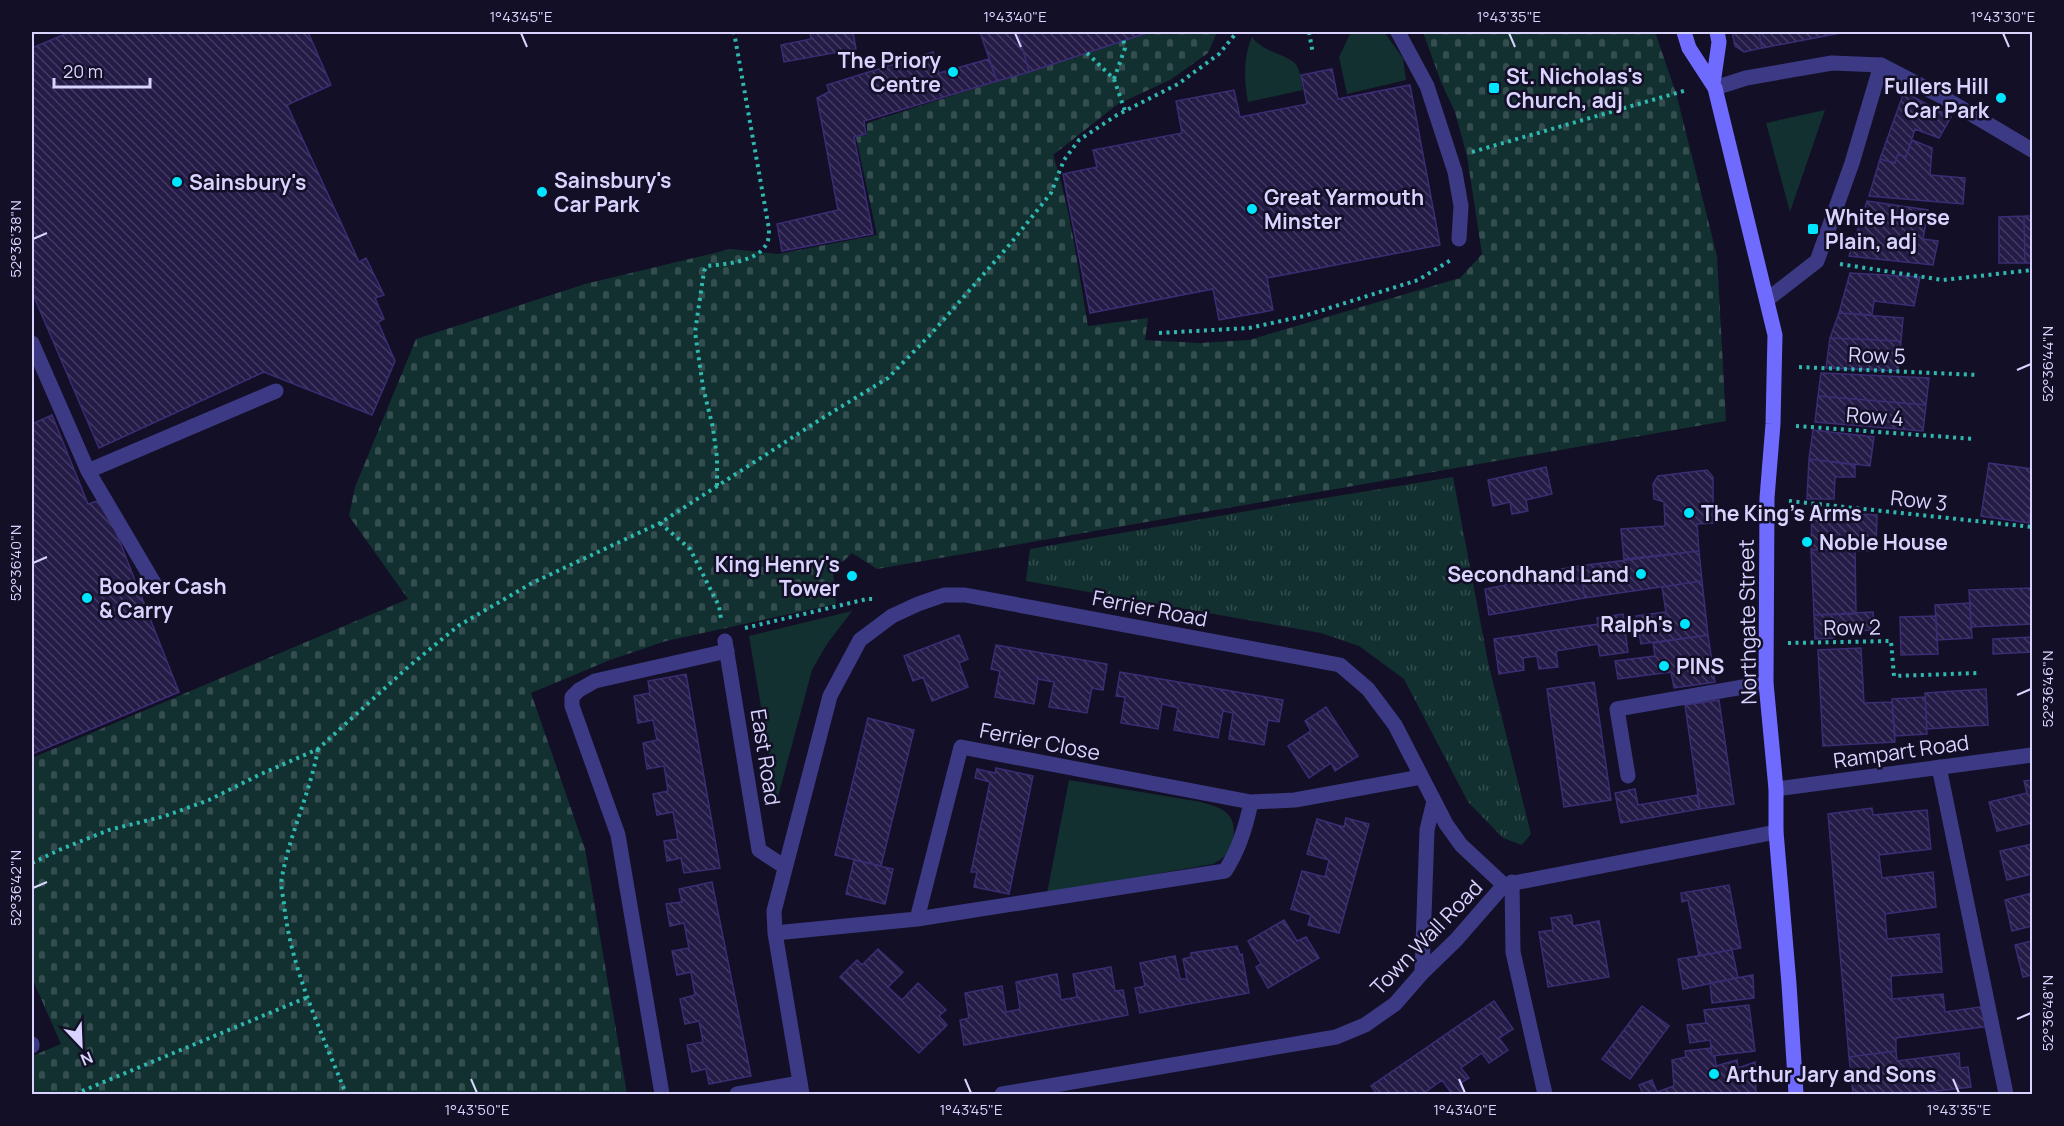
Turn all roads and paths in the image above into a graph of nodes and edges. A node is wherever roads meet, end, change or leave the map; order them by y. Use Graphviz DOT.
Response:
graph roads {
  1 [pos="734,32"];
  2 [pos="1237,32"];
  3 [pos="1308,32"];
  4 [pos="1398,32"];
  5 [pos="1684,32"];
  6 [pos="1717,32"];
  7 [pos="1123,38"];
  8 [pos="1087,53"];
  9 [pos="1313,54"];
  10 [pos="1881,65"];
  11 [pos="1114,79"];
  12 [pos="1714,86"];
  13 [pos="1125,111"];
  14 [pos="2032,150"];
  15 [pos="1450,158"];
  16 [pos="1459,239"];
  17 [pos="1817,261"];
  18 [pos="2032,270"];
  19 [pos="1768,299"];
  20 [pos="1159,333"];
  21 [pos="32,343"];
  22 [pos="36,364"];
  23 [pos="1774,366"];
  24 [pos="1978,375"];
  25 [pos="276,391"];
  26 [pos="1773,424"];
  27 [pos="1975,439"];
  28 [pos="88,471"];
  29 [pos="717,486"];
  30 [pos="1767,498"];
  31 [pos="660,523"];
  32 [pos="2032,527"];
  33 [pos="154,583"];
  34 [pos="906,610"];
  35 [pos="725,642"];
  36 [pos="1766,644"];
  37 [pos="1978,673"];
  38 [pos="1766,684"];
  39 [pos="830,696"];
  40 [pos="318,749"];
  41 [pos="2032,755"];
  42 [pos="1939,767"];
  43 [pos="1628,776"];
  44 [pos="1421,777"];
  45 [pos="1776,789"];
  46 [pos="1434,801"];
  47 [pos="1251,802"];
  48 [pos="1776,832"];
  49 [pos="32,863"];
  50 [pos="785,867"];
  51 [pos="1508,884"];
  52 [pos="917,920"];
  53 [pos="775,933"];
  54 [pos="1422,973"];
  55 [pos="308,997"];
  56 [pos="801,1089"];
  57 [pos="75,1095"];
  58 [pos="346,1095"];
  59 [pos="662,1095"];
  60 [pos="737,1095"];
  61 [pos="1002,1095"];
  62 [pos="1545,1095"];
  63 [pos="1796,1095"];
  64 [pos="2006,1095"];
  1 -- 29 [label="path"];
  2 -- 13 [label="path"];
  3 -- 9 [label="path"];
  4 -- 15 [label="street"];
  5 -- 12 [label="street, Northgate Street"];
  6 -- 12 [label="street, Northgate Street"];
  7 -- 11 [label="path"];
  8 -- 11 [label="path"];
  10 -- 12 [label="street"];
  10 -- 14 [label="street"];
  10 -- 17 [label="street"];
  11 -- 13 [label="path"];
  12 -- 15 [label="path"];
  12 -- 19 [label="street, Northgate Street"];
  13 -- 29 [label="path"];
  15 -- 16 [label="street"];
  16 -- 20 [label="path"];
  17 -- 18 [label="path"];
  17 -- 19 [label="street"];
  19 -- 23 [label="street, Northgate Street"];
  21 -- 22 [label="street"];
  22 -- 28 [label="street"];
  23 -- 24 [label="path, Row 5"];
  23 -- 26 [label="street, Northgate Street"];
  25 -- 28 [label="street"];
  26 -- 27 [label="path, Row 4"];
  26 -- 30 [label="street, Northgate Street"];
  28 -- 33 [label="street"];
  29 -- 31 [label="path"];
  30 -- 32 [label="path, Row 3"];
  30 -- 36 [label="street, Northgate Street"];
  31 -- 35 [label="path"];
  31 -- 40 [label="path"];
  34 -- 35 [label="path"];
  34 -- 39 [label="street, Ferrier Road"];
  34 -- 44 [label="street, Ferrier Road"];
  35 -- 50 [label="street, East Road"];
  35 -- 59 [label="street"];
  36 -- 37 [label="path, Row 2"];
  36 -- 38 [label="street, Northgate Street"];
  38 -- 43 [label="street"];
  38 -- 45 [label="street, Northgate Street"];
  39 -- 50 [label="street, East Road"];
  40 -- 49 [label="path"];
  40 -- 55 [label="path"];
  41 -- 42 [label="street, Rampart Road"];
  42 -- 45 [label="street, Rampart Road"];
  42 -- 64 [label="street"];
  44 -- 46 [label="street, Ferrier Road"];
  44 -- 47 [label="street, Ferrier Close"];
  45 -- 48 [label="street, Northgate Street"];
  46 -- 51 [label="street, Ferrier Road"];
  46 -- 54 [label="street"];
  47 -- 52 [label="street"];
  47 -- 52 [label="street, Ferrier Close"];
  48 -- 51 [label="street, Town Wall Road"];
  48 -- 63 [label="street, Northgate Street"];
  50 -- 53 [label="street, East Road"];
  51 -- 54 [label="street, Town Wall Road"];
  51 -- 62 [label="street"];
  52 -- 53 [label="street"];
  53 -- 56 [label="street, East Road"];
  54 -- 61 [label="street, Town Wall Road"];
  55 -- 57 [label="path"];
  55 -- 58 [label="path"];
  56 -- 60 [label="street"];
}
